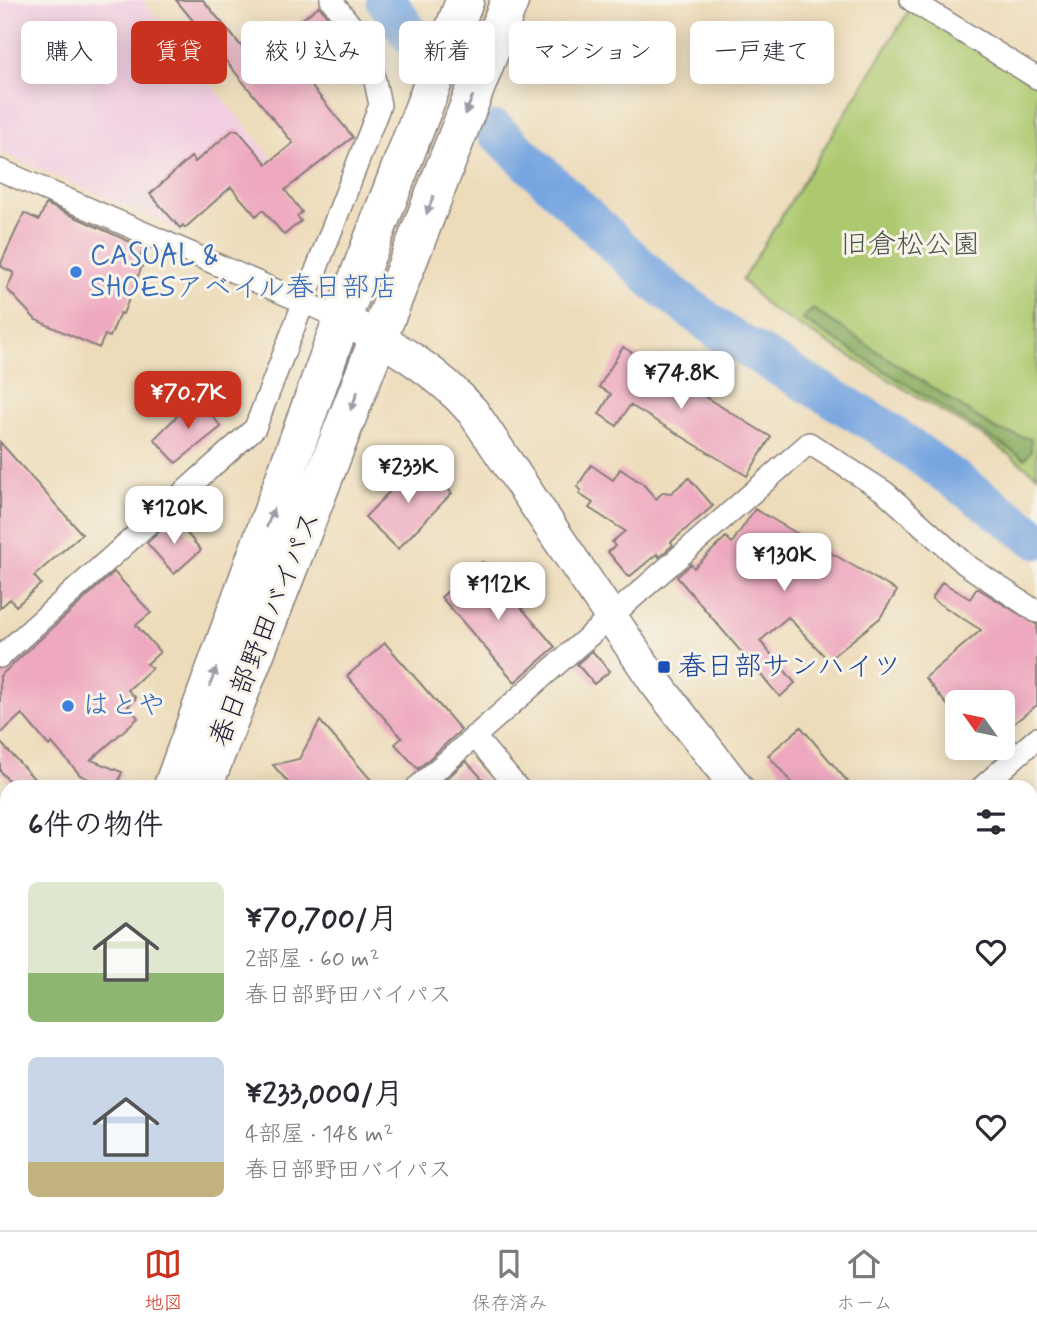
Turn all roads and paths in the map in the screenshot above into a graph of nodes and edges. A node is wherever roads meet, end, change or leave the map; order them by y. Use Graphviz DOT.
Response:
graph roads {
  1 [pos="331,0"];
  2 [pos="465,0"];
  3 [pos="510,0"];
  4 [pos="911,0"];
  5 [pos="1037,78"];
  6 [pos="0,170"];
  7 [pos="306,303"];
  8 [pos="342,319"];
  9 [pos="378,337"];
  10 [pos="1037,612"];
  11 [pos="609,615"];
  12 [pos="0,657"];
  13 [pos="474,736"];
  14 [pos="1037,738"];
  15 [pos="207,779"];
  16 [pos="175,780"];
  17 [pos="425,780"];
  18 [pos="511,780"];
  19 [pos="725,780"];
  20 [pos="990,780"];
  1 -- 7 [label="street"];
  2 -- 8 [label="highway, 春日部野田バイパス"];
  3 -- 9 [label="highway, 春日部野田バイパス, one-way"];
  4 -- 5 [label="street"];
  6 -- 7 [label="street"];
  7 -- 8 [label="street"];
  7 -- 12 [label="street"];
  8 -- 9 [label="main road"];
  16 -- 8 [label="highway, 春日部野田バイパス, one-way"];
  9 -- 11 [label="main road"];
  9 -- 15 [label="highway, 春日部野田バイパス, one-way"];
  10 -- 11 [label="street"];
  11 -- 13 [label="street"];
  11 -- 19 [label="main road"];
  13 -- 17 [label="street"];
  13 -- 18 [label="street"];
  14 -- 20 [label="street"];
}
